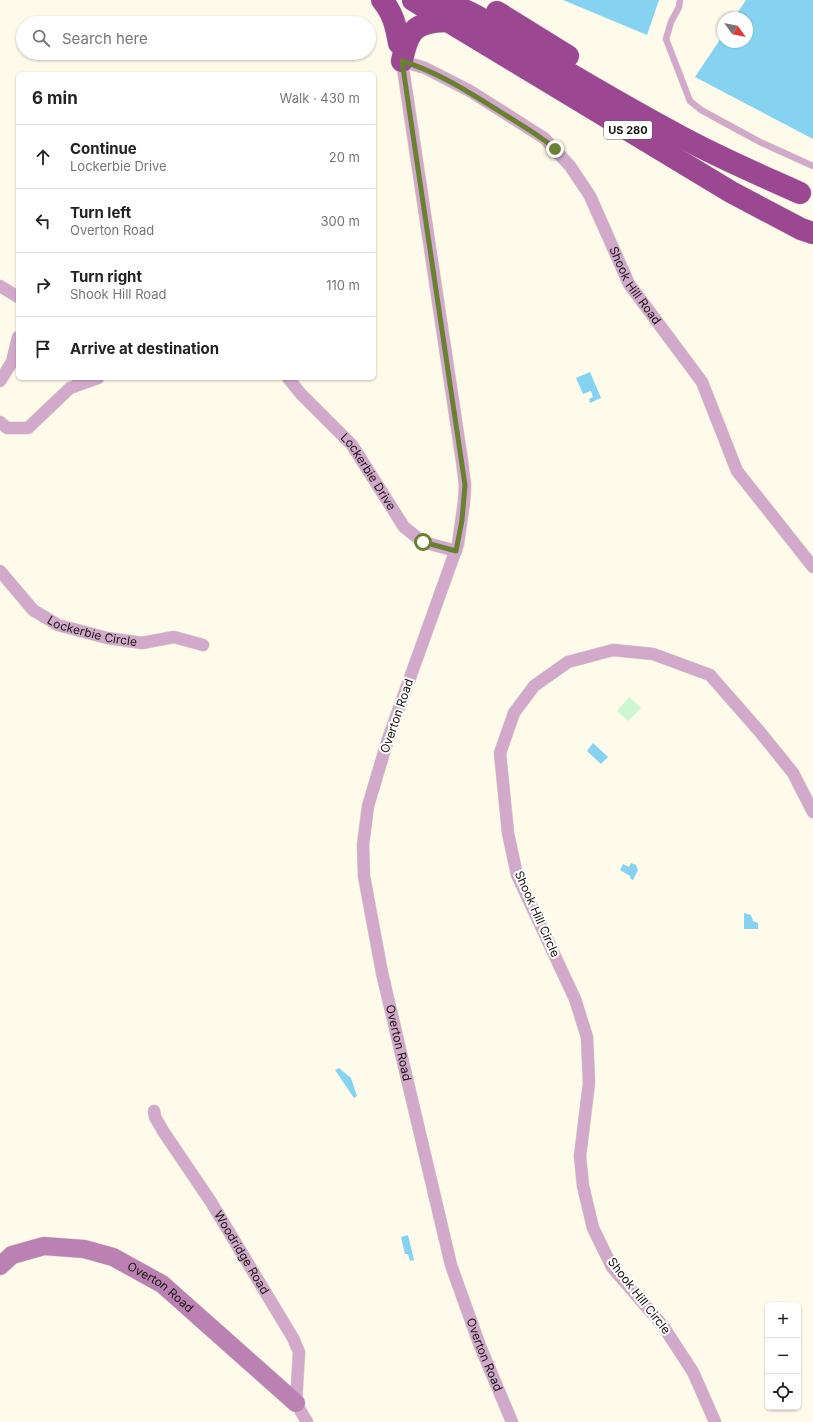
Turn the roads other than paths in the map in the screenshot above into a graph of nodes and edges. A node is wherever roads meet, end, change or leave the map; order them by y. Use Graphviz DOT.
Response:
graph roads {
  1 [pos="382,0"];
  2 [pos="406,0"];
  3 [pos="413,0"];
  4 [pos="453,0"];
  5 [pos="680,0"];
  6 [pos="475,7"];
  7 [pos="447,21"];
  8 [pos="401,52"];
  9 [pos="813,166"];
  10 [pos="807,195"];
  11 [pos="813,233"];
  12 [pos="0,286"];
  13 [pos="16,295"];
  14 [pos="16,345"];
  15 [pos="92,380"];
  16 [pos="290,380"];
  17 [pos="0,381"];
  18 [pos="0,422"];
  19 [pos="456,551"];
  20 [pos="813,567"];
  21 [pos="0,571"];
  22 [pos="203,645"];
  23 [pos="813,812"];
  24 [pos="154,1111"];
  25 [pos="0,1266"];
  26 [pos="296,1403"];
  27 [pos="307,1422"];
  28 [pos="512,1422"];
  29 [pos="715,1422"];
  1 -- 8 [label="highway"];
  2 -- 8 [label="street, Overton Road"];
  3 -- 7 [label="highway, US 280"];
  4 -- 6 [label="highway"];
  5 -- 9 [label="lane"];
  6 -- 7 [label="highway"];
  6 -- 10 [label="highway, US 280"];
  7 -- 8 [label="highway"];
  7 -- 11 [label="highway, US 280"];
  8 -- 19 [label="street, Overton Road"];
  8 -- 20 [label="street, Shook Hill Road"];
  12 -- 13 [label="street"];
  14 -- 17 [label="street"];
  15 -- 18 [label="street"];
  16 -- 19 [label="street, Lockerbie Drive"];
  19 -- 28 [label="street, Overton Road"];
  21 -- 22 [label="street, Lockerbie Circle"];
  23 -- 29 [label="street, Shook Hill Circle"];
  24 -- 26 [label="street, Woodridge Road"];
  25 -- 26 [label="street, Overton Road"];
  26 -- 27 [label="street, Overton Road"];
}
